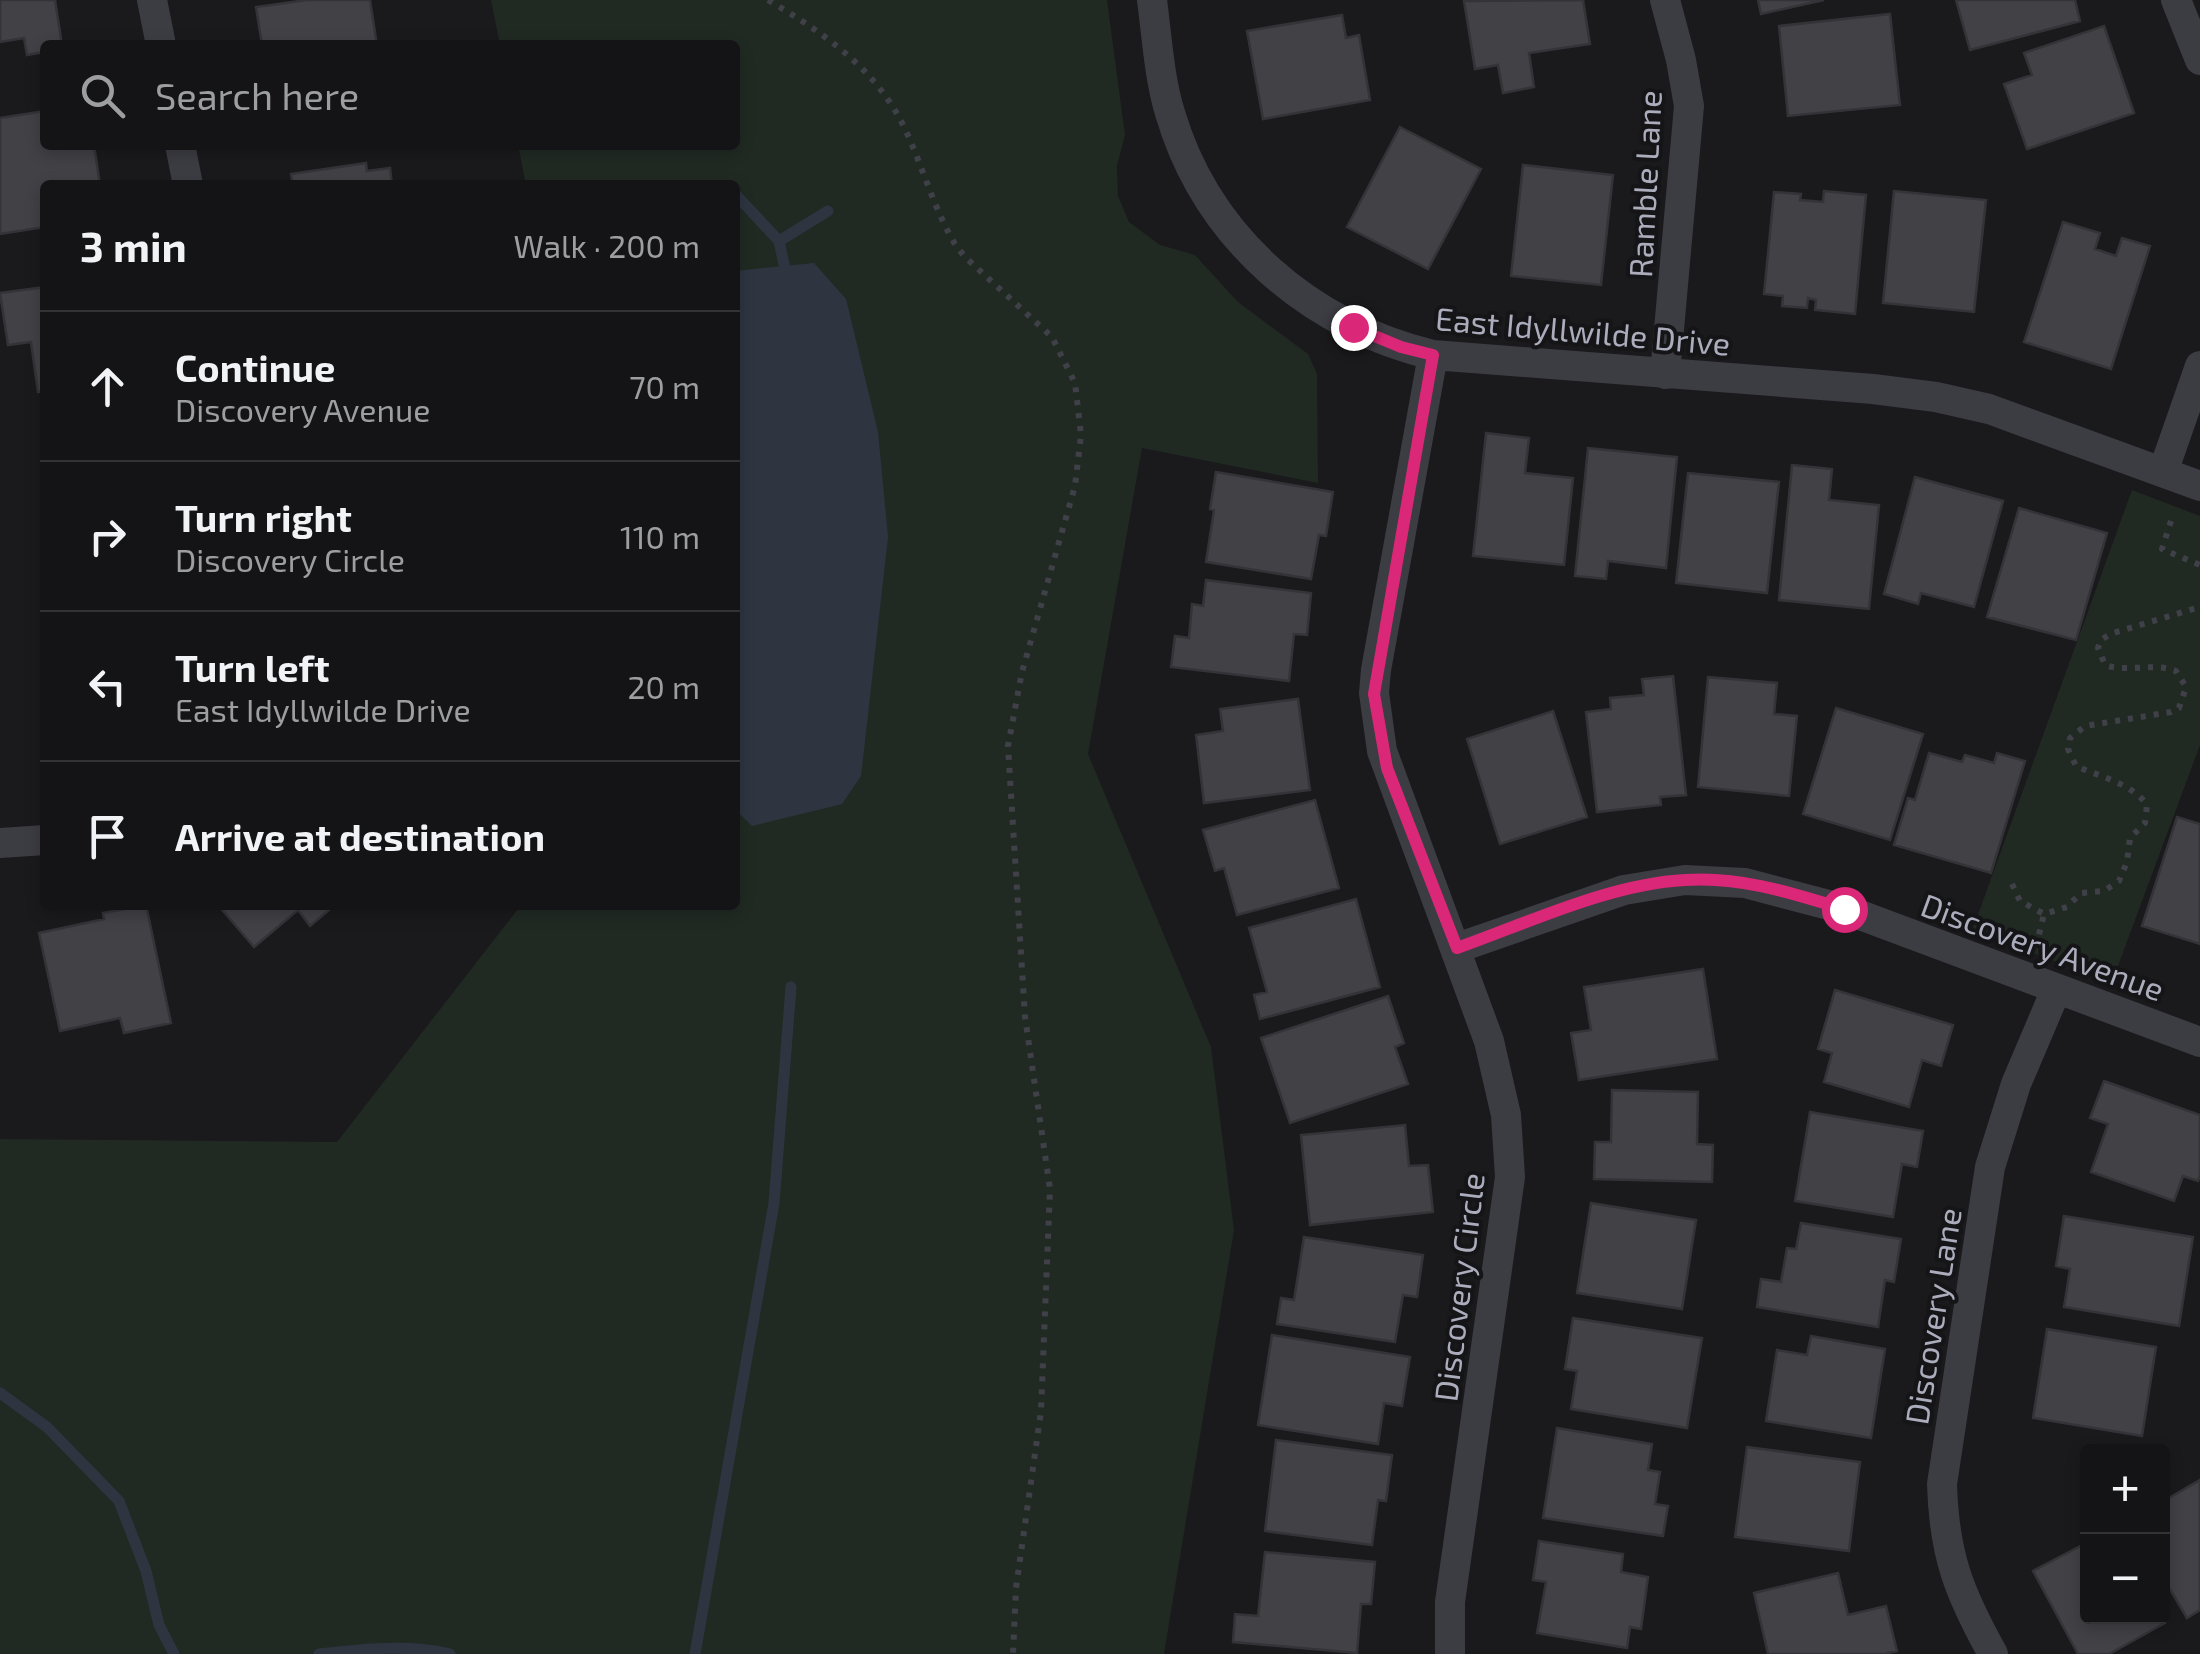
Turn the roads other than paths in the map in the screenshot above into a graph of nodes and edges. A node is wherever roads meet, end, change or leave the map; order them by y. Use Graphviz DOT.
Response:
graph roads {
  1 [pos="152,0"];
  2 [pos="1152,0"];
  3 [pos="1665,0"];
  4 [pos="2176,0"];
  5 [pos="160,40"];
  6 [pos="2200,60"];
  7 [pos="181,150"];
  8 [pos="187,180"];
  9 [pos="1433,355"];
  10 [pos="2200,366"];
  11 [pos="1665,374"];
  12 [pos="2163,472"];
  13 [pos="2200,486"];
  14 [pos="40,840"];
  15 [pos="0,843"];
  16 [pos="1457,948"];
  17 [pos="2056,990"];
  18 [pos="2200,1042"];
  19 [pos="1450,1654"];
  20 [pos="1993,1654"];
  1 -- 5 [label="street"];
  2 -- 9 [label="street, East Idyllwilde Drive"];
  3 -- 11 [label="street, Ramble Lane"];
  4 -- 6 [label="street"];
  7 -- 8 [label="street"];
  9 -- 11 [label="street, East Idyllwilde Drive"];
  9 -- 16 [label="street, Discovery Circle"];
  10 -- 12 [label="street"];
  11 -- 12 [label="street, East Idyllwilde Drive"];
  12 -- 13 [label="street, East Idyllwilde Drive"];
  14 -- 15 [label="street"];
  16 -- 17 [label="street, Discovery Avenue"];
  16 -- 19 [label="street, Discovery Circle"];
  17 -- 18 [label="street, Discovery Avenue"];
  17 -- 20 [label="street, Discovery Lane"];
}
